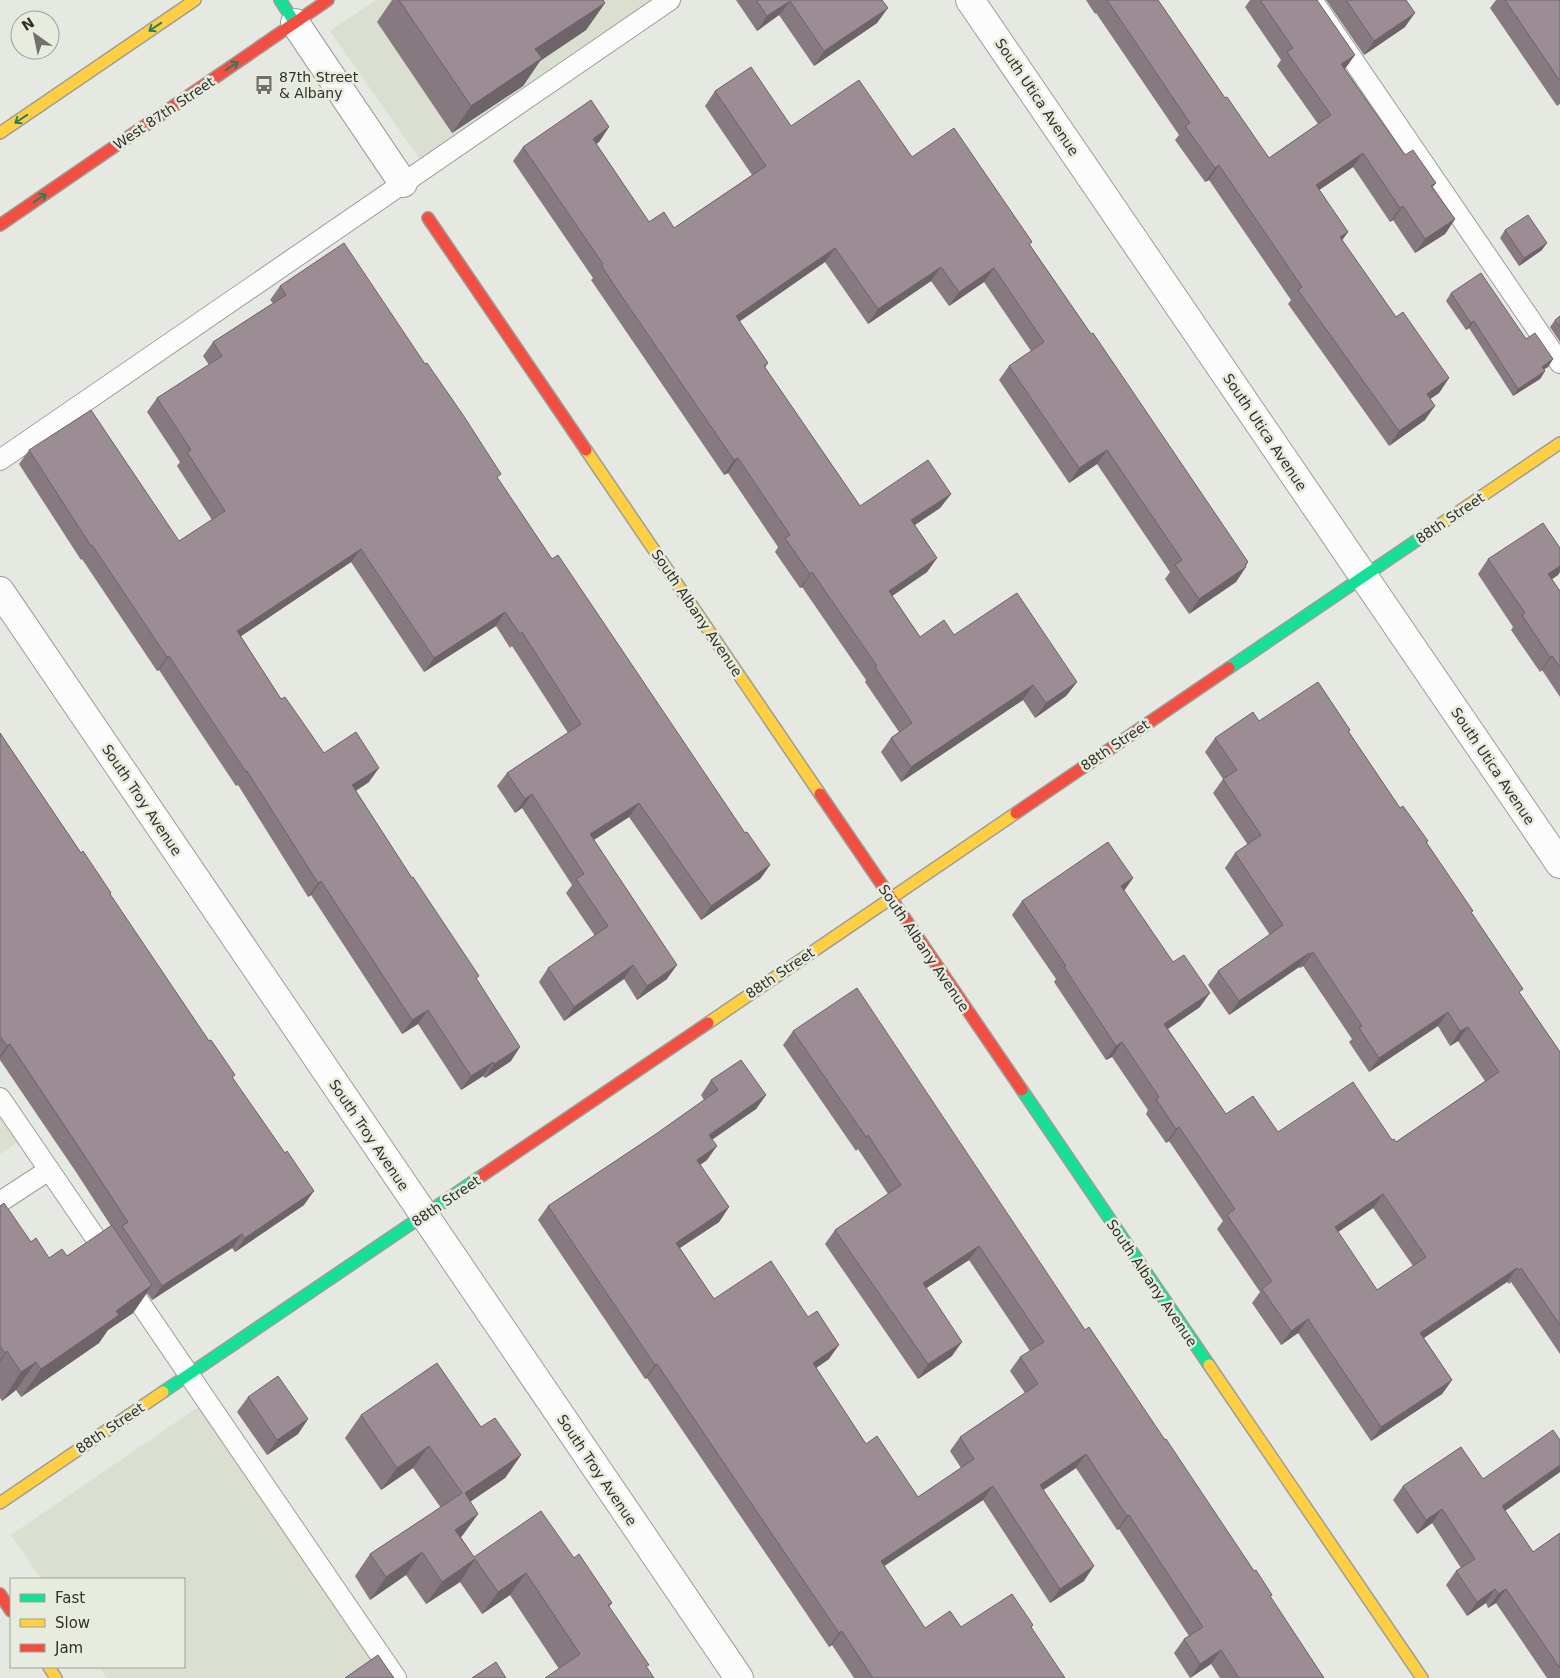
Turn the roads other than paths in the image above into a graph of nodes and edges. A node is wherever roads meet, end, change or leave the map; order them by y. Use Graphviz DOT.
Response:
graph roads {
  1 [pos="195,0"];
  2 [pos="280,0"];
  3 [pos="328,0"];
  4 [pos="670,0"];
  5 [pos="970,0"];
  6 [pos="1312,0"];
  7 [pos="295,23"];
  8 [pos="0,133"];
  9 [pos="403,183"];
  10 [pos="428,218"];
  11 [pos="0,225"];
  12 [pos="1560,363"];
  13 [pos="1560,443"];
  14 [pos="0,460"];
  15 [pos="1364,576"];
  16 [pos="0,592"];
  17 [pos="1560,864"];
  18 [pos="890,898"];
  19 [pos="0,1098"];
  20 [pos="6,1120"];
  21 [pos="49,1170"];
  22 [pos="0,1202"];
  23 [pos="424,1216"];
  24 [pos="190,1375"];
  25 [pos="0,1503"];
  26 [pos="0,1594"];
  27 [pos="10,1609"];
  28 [pos="396,1678"];
  29 [pos="739,1678"];
  30 [pos="1422,1678"];
  1 -- 8 [label="street, one-way"];
  2 -- 7 [label="street"];
  3 -- 7 [label="street, West 87th Street"];
  4 -- 9 [label="lane"];
  5 -- 15 [label="street, South Utica Avenue"];
  6 -- 12 [label="lane"];
  7 -- 9 [label="street"];
  11 -- 7 [label="street, West 87th Street, one-way"];
  9 -- 14 [label="lane"];
  10 -- 18 [label="street, South Albany Avenue"];
  13 -- 15 [label="street, 88th Street"];
  15 -- 17 [label="street, South Utica Avenue"];
  15 -- 18 [label="street, 88th Street"];
  16 -- 23 [label="street, South Troy Avenue"];
  18 -- 23 [label="street, 88th Street"];
  18 -- 30 [label="street, South Albany Avenue"];
  19 -- 20 [label="lane"];
  20 -- 21 [label="lane"];
  21 -- 22 [label="lane"];
  21 -- 24 [label="lane"];
  23 -- 24 [label="street, 88th Street"];
  23 -- 29 [label="street, South Troy Avenue"];
  24 -- 25 [label="street, 88th Street"];
  24 -- 28 [label="lane"];
  26 -- 27 [label="street"];
}
